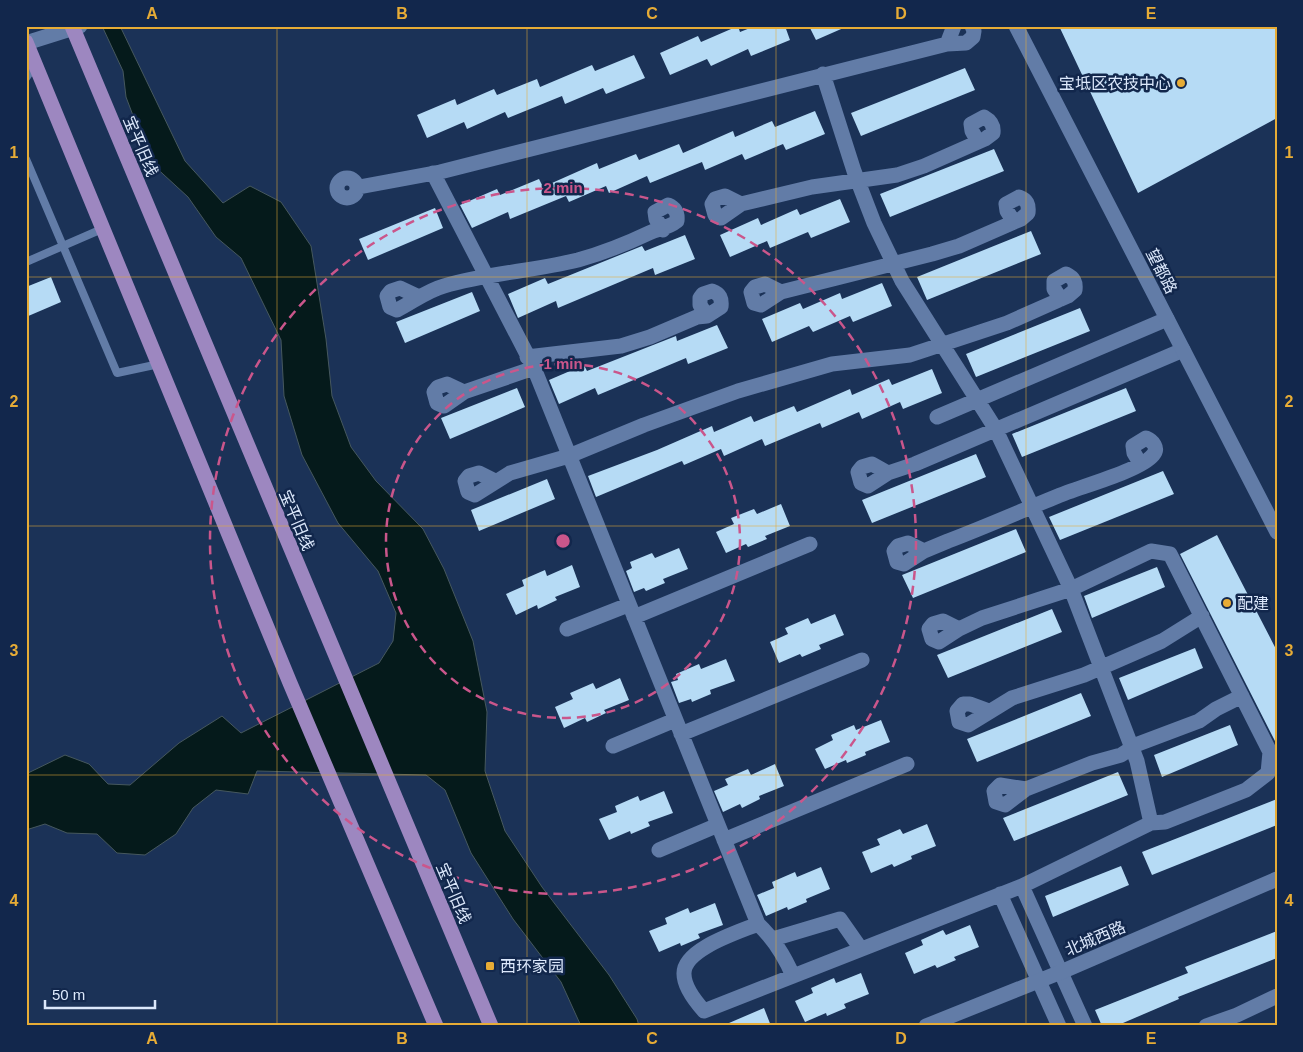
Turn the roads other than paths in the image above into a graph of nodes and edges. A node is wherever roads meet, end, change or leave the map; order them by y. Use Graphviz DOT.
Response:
graph roads {
  1 [pos="954,26"];
  2 [pos="972,26"];
  3 [pos="1016,26"];
  4 [pos="75,27"];
  5 [pos="26,43"];
  6 [pos="947,44"];
  7 [pos="35,65"];
  8 [pos="823,74"];
  9 [pos="26,78"];
  10 [pos="978,142"];
  11 [pos="26,159"];
  12 [pos="433,173"];
  13 [pos="858,180"];
  14 [pos="359,187"];
  15 [pos="742,204"];
  16 [pos="1014,222"];
  17 [pos="102,229"];
  18 [pos="662,230"];
  19 [pos="62,244"];
  20 [pos="26,262"];
  21 [pos="894,265"];
  22 [pos="485,276"];
  23 [pos="782,292"];
  24 [pos="417,296"];
  25 [pos="1061,299"];
  26 [pos="707,316"];
  27 [pos="1167,319"];
  28 [pos="940,344"];
  29 [pos="1183,350"];
  30 [pos="530,363"];
  31 [pos="159,364"];
  32 [pos="464,392"];
  33 [pos="979,400"];
  34 [pos="937,417"];
  35 [pos="995,428"];
  36 [pos="569,456"];
  37 [pos="1140,463"];
  38 [pos="888,473"];
  39 [pos="495,481"];
  40 [pos="1033,508"];
  41 [pos="1277,532"];
  42 [pos="810,544"];
  43 [pos="924,551"];
  44 [pos="1071,589"];
  45 [pos="631,611"];
  46 [pos="1202,616"];
  47 [pos="567,629"];
  48 [pos="959,629"];
  49 [pos="862,660"];
  50 [pos="1102,666"];
  51 [pos="1242,696"];
  52 [pos="989,710"];
  53 [pos="678,727"];
  54 [pos="613,746"];
  55 [pos="1132,749"];
  56 [pos="907,764"];
  57 [pos="1026,789"];
  58 [pos="1150,823"];
  59 [pos="718,825"];
  60 [pos="724,840"];
  61 [pos="658,850"];
  62 [pos="1277,879"];
  63 [pos="1022,886"];
  64 [pos="1000,894"];
  65 [pos="758,924"];
  66 [pos="773,939"];
  67 [pos="861,949"];
  68 [pos="1061,972"];
  69 [pos="793,976"];
  70 [pos="1039,980"];
  71 [pos="1277,996"];
  72 [pos="1240,1021"];
  73 [pos="436,1026"];
  74 [pos="492,1026"];
  75 [pos="926,1026"];
  76 [pos="1060,1026"];
  77 [pos="1085,1026"];
  78 [pos="1206,1026"];
  1 -- 6 [label="street"];
  2 -- 6 [label="street"];
  3 -- 27 [label="street, 望都路"];
  4 -- 5 [label="street"];
  4 -- 74 [label="main road, 宝平旧线"];
  5 -- 7 [label="main road"];
  6 -- 8 [label="street"];
  7 -- 9 [label="lane"];
  7 -- 17 [label="main road"];
  8 -- 12 [label="street"];
  8 -- 13 [label="street"];
  10 -- 13 [label="street"];
  11 -- 19 [label="lane"];
  12 -- 14 [label="street"];
  12 -- 22 [label="street"];
  13 -- 15 [label="street"];
  13 -- 21 [label="street"];
  16 -- 21 [label="street"];
  17 -- 19 [label="lane"];
  17 -- 31 [label="main road"];
  18 -- 22 [label="street"];
  19 -- 20 [label="lane"];
  19 -- 31 [label="lane"];
  21 -- 23 [label="street"];
  21 -- 28 [label="street"];
  22 -- 24 [label="street"];
  22 -- 30 [label="street"];
  25 -- 28 [label="street"];
  26 -- 30 [label="street"];
  27 -- 29 [label="street, 望都路"];
  27 -- 33 [label="street"];
  28 -- 33 [label="street"];
  28 -- 36 [label="street"];
  29 -- 35 [label="street"];
  29 -- 41 [label="street, 望都路"];
  30 -- 32 [label="street"];
  30 -- 36 [label="street"];
  31 -- 73 [label="main road"];
  33 -- 34 [label="street"];
  33 -- 35 [label="street"];
  35 -- 38 [label="street"];
  35 -- 40 [label="street"];
  36 -- 39 [label="street"];
  36 -- 45 [label="street"];
  37 -- 40 [label="street"];
  40 -- 43 [label="street"];
  40 -- 44 [label="street"];
  42 -- 45 [label="street"];
  44 -- 46 [label="street"];
  44 -- 48 [label="street"];
  44 -- 50 [label="street"];
  45 -- 47 [label="street"];
  45 -- 53 [label="street"];
  46 -- 50 [label="street"];
  46 -- 51 [label="street"];
  49 -- 53 [label="street"];
  50 -- 52 [label="street"];
  50 -- 55 [label="street"];
  51 -- 55 [label="street"];
  51 -- 58 [label="street"];
  53 -- 54 [label="street"];
  53 -- 59 [label="street"];
  55 -- 57 [label="street"];
  55 -- 58 [label="street"];
  56 -- 60 [label="street"];
  58 -- 63 [label="street"];
  59 -- 60 [label="street"];
  59 -- 61 [label="street"];
  60 -- 65 [label="street"];
  62 -- 68 [label="street, 北城西路"];
  63 -- 64 [label="street"];
  63 -- 68 [label="street"];
  64 -- 67 [label="street"];
  64 -- 70 [label="street"];
  65 -- 66 [label="street"];
  65 -- 69 [label="street"];
  66 -- 67 [label="street"];
  66 -- 69 [label="street"];
  67 -- 69 [label="street"];
  68 -- 70 [label="street, 北城西路"];
  68 -- 77 [label="street"];
  70 -- 75 [label="street, 北城西路"];
  70 -- 76 [label="street"];
  71 -- 72 [label="street"];
  72 -- 78 [label="street"];
}
